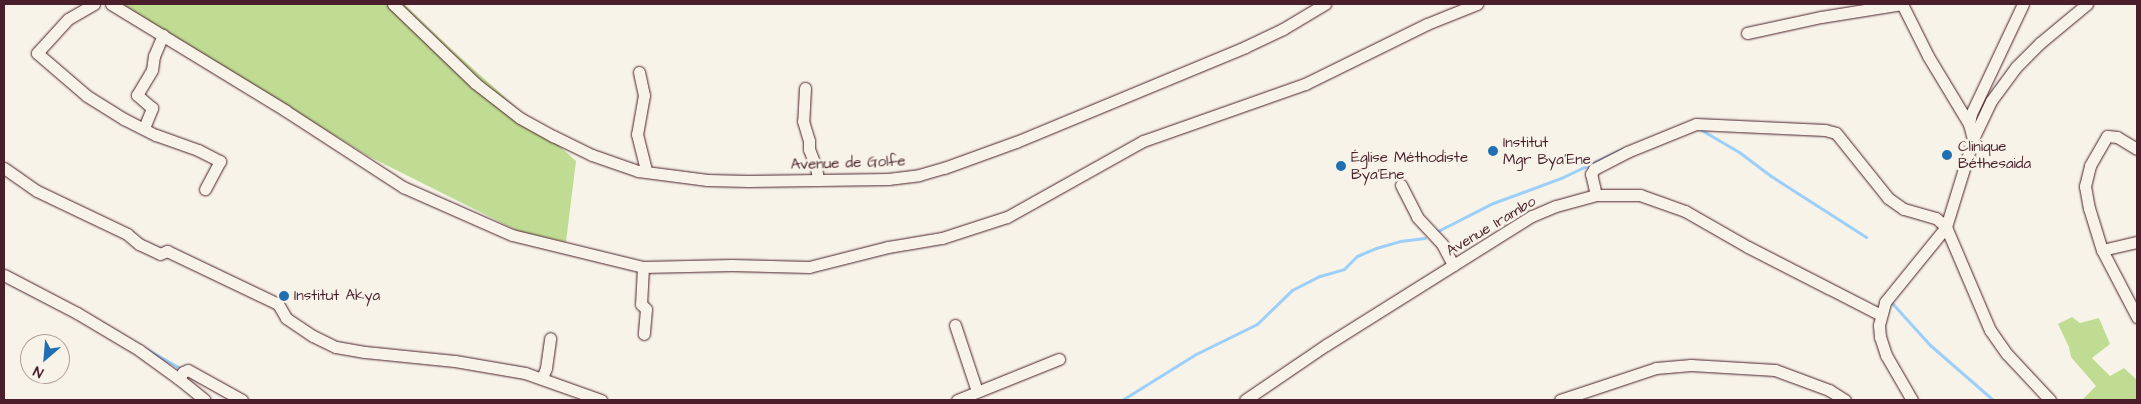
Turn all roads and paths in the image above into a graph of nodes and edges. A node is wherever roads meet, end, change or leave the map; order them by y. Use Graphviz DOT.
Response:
graph roads {
  1 [pos="94,4"];
  2 [pos="111,4"];
  3 [pos="393,4"];
  4 [pos="1325,4"];
  5 [pos="1477,4"];
  6 [pos="1902,4"];
  7 [pos="2023,4"];
  8 [pos="2087,4"];
  9 [pos="1747,33"];
  10 [pos="162,34"];
  11 [pos="639,72"];
  12 [pos="805,88"];
  13 [pos="1968,124"];
  14 [pos="144,128"];
  15 [pos="1973,139"];
  16 [pos="2137,149"];
  17 [pos="4,168"];
  18 [pos="646,171"];
  19 [pos="818,179"];
  20 [pos="1401,185"];
  21 [pos="205,189"];
  22 [pos="1596,195"];
  23 [pos="1946,227"];
  24 [pos="2137,242"];
  25 [pos="2102,250"];
  26 [pos="1453,265"];
  27 [pos="643,267"];
  28 [pos="4,275"];
  29 [pos="1881,315"];
  30 [pos="2137,318"];
  31 [pos="955,325"];
  32 [pos="644,334"];
  33 [pos="550,338"];
  34 [pos="1059,359"];
  35 [pos="542,378"];
  36 [pos="179,379"];
  37 [pos="977,391"];
  38 [pos="205,400"];
  39 [pos="242,400"];
  40 [pos="601,400"];
  41 [pos="957,400"];
  42 [pos="1246,400"];
  43 [pos="1560,400"];
  44 [pos="1845,400"];
  45 [pos="1912,400"];
  46 [pos="2050,400"];
  1 -- 14 [label="street"];
  2 -- 10 [label="street"];
  3 -- 18 [label="street, Avenue de Golfe"];
  4 -- 19 [label="street, Avenue de Golfe"];
  5 -- 27 [label="street"];
  6 -- 9 [label="street"];
  6 -- 13 [label="street"];
  7 -- 13 [label="street"];
  8 -- 15 [label="street"];
  10 -- 14 [label="street"];
  10 -- 27 [label="street"];
  11 -- 18 [label="street"];
  12 -- 19 [label="street"];
  13 -- 15 [label="street"];
  14 -- 21 [label="street"];
  15 -- 23 [label="street"];
  16 -- 25 [label="street"];
  17 -- 35 [label="street"];
  18 -- 19 [label="street, Avenue de Golfe"];
  20 -- 26 [label="street"];
  22 -- 23 [label="street"];
  22 -- 26 [label="street, Avenue Irambo"];
  22 -- 29 [label="street, Avenue Irambo"];
  23 -- 29 [label="street"];
  23 -- 46 [label="street"];
  24 -- 25 [label="street"];
  25 -- 30 [label="street"];
  26 -- 42 [label="street, Avenue Irambo"];
  27 -- 32 [label="street"];
  28 -- 36 [label="street"];
  29 -- 45 [label="street"];
  31 -- 37 [label="street"];
  33 -- 35 [label="street"];
  34 -- 37 [label="street"];
  35 -- 40 [label="street"];
  36 -- 38 [label="street"];
  36 -- 39 [label="street"];
  37 -- 41 [label="street"];
  43 -- 44 [label="street"];
}
